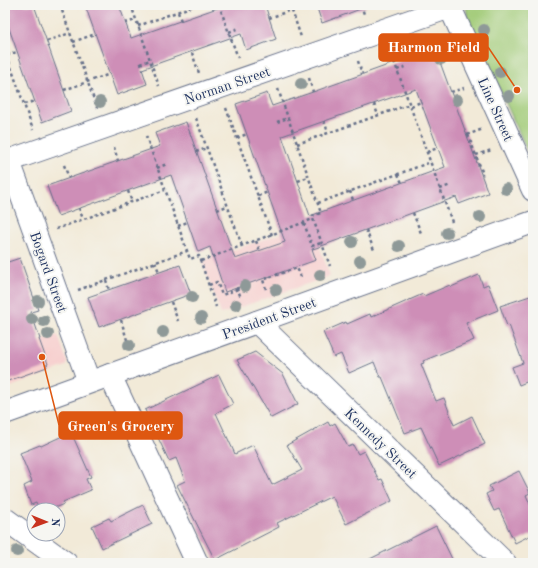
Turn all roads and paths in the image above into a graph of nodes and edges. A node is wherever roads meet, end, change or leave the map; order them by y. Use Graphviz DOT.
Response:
graph roads {
  1 [pos="60,5"];
  2 [pos="131,5"];
  3 [pos="196,5"];
  4 [pos="220,5"];
  5 [pos="290,5"];
  6 [pos="306,5"];
  7 [pos="449,6"];
  8 [pos="292,10"];
  9 [pos="178,12"];
  10 [pos="269,18"];
  11 [pos="136,20"];
  12 [pos="181,21"];
  13 [pos="125,23"];
  14 [pos="138,26"];
  15 [pos="239,28"];
  16 [pos="70,32"];
  17 [pos="229,32"];
  18 [pos="95,34"];
  19 [pos="47,41"];
  20 [pos="73,42"];
  21 [pos="303,42"];
  22 [pos="388,44"];
  23 [pos="5,50"];
  24 [pos="17,52"];
  25 [pos="192,53"];
  26 [pos="7,55"];
  27 [pos="356,55"];
  28 [pos="150,60"];
  29 [pos="140,64"];
  30 [pos="241,64"];
  31 [pos="407,66"];
  32 [pos="398,70"];
  33 [pos="306,72"];
  34 [pos="110,74"];
  35 [pos="362,74"];
  36 [pos="201,78"];
  37 [pos="88,82"];
  38 [pos="276,83"];
  39 [pos="469,86"];
  40 [pos="64,90"];
  41 [pos="162,92"];
  42 [pos="313,92"];
  43 [pos="451,92"];
  44 [pos="35,101"];
  45 [pos="224,102"];
  46 [pos="421,102"];
  47 [pos="24,104"];
  48 [pos="374,104"];
  49 [pos="410,105"];
  50 [pos="194,112"];
  51 [pos="99,114"];
  52 [pos="378,115"];
  53 [pos="288,118"];
  54 [pos="324,121"];
  55 [pos="277,122"];
  56 [pos="488,128"];
  57 [pos="144,130"];
  58 [pos="328,132"];
  59 [pos="247,134"];
  60 [pos="35,136"];
  61 [pos="237,138"];
  62 [pos="112,141"];
  63 [pos="297,144"];
  64 [pos="207,148"];
  65 [pos="438,148"];
  66 [pos="498,148"];
  67 [pos="196,152"];
  68 [pos="427,152"];
  69 [pos="476,156"];
  70 [pos="62,158"];
  71 [pos="118,161"];
  72 [pos="7,162"];
  73 [pos="431,162"];
  74 [pos="166,164"];
  75 [pos="157,168"];
  76 [pos="398,174"];
  77 [pos="482,175"];
  78 [pos="308,177"];
  79 [pos="69,178"];
  80 [pos="298,181"];
  81 [pos="402,183"];
  82 [pos="451,185"];
  83 [pos="440,189"];
  84 [pos="165,190"];
  85 [pos="533,190"];
  86 [pos="128,191"];
  87 [pos="350,191"];
  88 [pos="268,192"];
  89 [pos="258,196"];
  90 [pos="353,200"];
  91 [pos="132,202"];
  92 [pos="318,203"];
  93 [pos="227,206"];
  94 [pos="80,208"];
  95 [pos="217,210"];
  96 [pos="413,213"];
  97 [pos="84,219"];
  98 [pos="314,219"];
  99 [pos="187,222"];
  100 [pos="452,222"];
  101 [pos="533,222"];
  102 [pos="304,223"];
  103 [pos="178,226"];
  104 [pos="366,230"];
  105 [pos="50,231"];
  106 [pos="421,233"];
  107 [pos="272,235"];
  108 [pos="256,241"];
  109 [pos="321,243"];
  110 [pos="242,246"];
  111 [pos="374,250"];
  112 [pos="187,251"];
  113 [pos="260,251"];
  114 [pos="201,261"];
  115 [pos="155,262"];
  116 [pos="330,266"];
  117 [pos="159,272"];
  118 [pos="301,276"];
  119 [pos="106,280"];
  120 [pos="209,285"];
  121 [pos="266,289"];
  122 [pos="109,290"];
  123 [pos="72,293"];
  124 [pos="241,298"];
  125 [pos="171,302"];
  126 [pos="216,307"];
  127 [pos="121,320"];
  128 [pos="178,321"];
  129 [pos="257,322"];
  130 [pos="127,340"];
  131 [pos="110,375"];
  132 [pos="89,382"];
  133 [pos="5,413"];
  134 [pos="5,519"];
  135 [pos="66,563"];
  136 [pos="197,563"];
  137 [pos="505,563"];
  1 -- 16 [label="path"];
  2 -- 11 [label="path"];
  3 -- 9 [label="path"];
  4 -- 17 [label="path"];
  5 -- 8 [label="path"];
  6 -- 8 [label="path"];
  7 -- 72 [label="main road, Norman Street"];
  7 -- 85 [label="main road, Line Street"];
  8 -- 10 [label="path"];
  8 -- 21 [label="path"];
  9 -- 12 [label="path"];
  9 -- 14 [label="path"];
  11 -- 13 [label="path"];
  11 -- 14 [label="path"];
  14 -- 28 [label="path"];
  15 -- 17 [label="path"];
  16 -- 19 [label="path"];
  16 -- 20 [label="path"];
  17 -- 30 [label="path"];
  18 -- 20 [label="path"];
  20 -- 37 [label="path"];
  22 -- 32 [label="path"];
  23 -- 26 [label="path"];
  24 -- 26 [label="path"];
  25 -- 36 [label="path"];
  26 -- 47 [label="path"];
  27 -- 35 [label="path"];
  28 -- 29 [label="path"];
  28 -- 41 [label="path"];
  31 -- 32 [label="path"];
  32 -- 49 [label="path"];
  33 -- 42 [label="path"];
  34 -- 37 [label="path"];
  37 -- 40 [label="path"];
  37 -- 51 [label="path"];
  38 -- 53 [label="path"];
  39 -- 43 [label="path"];
  44 -- 47 [label="path"];
  45 -- 61 [label="path"];
  46 -- 49 [label="path"];
  47 -- 60 [label="path"];
  48 -- 52 [label="path"];
  49 -- 52 [label="path"];
  49 -- 68 [label="path"];
  50 -- 64 [label="path"];
  52 -- 58 [label="path"];
  53 -- 55 [label="path"];
  53 -- 63 [label="path"];
  54 -- 58 [label="path"];
  56 -- 69 [label="path"];
  57 -- 75 [label="path"];
  58 -- 63 [label="path"];
  59 -- 61 [label="path"];
  61 -- 89 [label="path"];
  62 -- 71 [label="path"];
  63 -- 78 [label="path"];
  64 -- 67 [label="path"];
  64 -- 93 [label="path"];
  65 -- 68 [label="path"];
  66 -- 69 [label="path"];
  68 -- 73 [label="path"];
  69 -- 77 [label="path"];
  70 -- 79 [label="path"];
  72 -- 132 [label="main road, Bogard Street"];
  73 -- 76 [label="path"];
  73 -- 83 [label="path"];
  74 -- 75 [label="path"];
  75 -- 84 [label="path"];
  76 -- 81 [label="path"];
  76 -- 87 [label="path"];
  78 -- 80 [label="path"];
  78 -- 92 [label="path"];
  82 -- 83 [label="path"];
  83 -- 100 [label="path"];
  84 -- 91 [label="path"];
  84 -- 103 [label="path"];
  86 -- 91 [label="path"];
  87 -- 90 [label="path"];
  87 -- 92 [label="path"];
  88 -- 89 [label="path"];
  89 -- 107 [label="path"];
  91 -- 97 [label="path"];
  92 -- 98 [label="path"];
  93 -- 95 [label="path"];
  93 -- 110 [label="path"];
  94 -- 97 [label="path"];
  96 -- 106 [label="path"];
  97 -- 105 [label="path"];
  98 -- 102 [label="path"];
  98 -- 109 [label="path"];
  99 -- 103 [label="path"];
  101 -- 129 [label="main road, President Street"];
  102 -- 107 [label="path"];
  102 -- 109 [label="path"];
  103 -- 112 [label="path"];
  104 -- 111 [label="path"];
  107 -- 108 [label="path"];
  108 -- 110 [label="path"];
  108 -- 113 [label="path"];
  109 -- 116 [label="path"];
  110 -- 114 [label="path"];
  112 -- 114 [label="path"];
  112 -- 115 [label="path"];
  114 -- 120 [label="path"];
  115 -- 117 [label="path"];
  115 -- 119 [label="path"];
  118 -- 121 [label="path"];
  119 -- 122 [label="path"];
  119 -- 123 [label="path"];
  120 -- 124 [label="path"];
  120 -- 126 [label="path"];
  125 -- 128 [label="path"];
  127 -- 130 [label="path"];
  129 -- 131 [label="main road, President Street"];
  129 -- 137 [label="main road, Kennedy Street"];
  131 -- 132 [label="main road, President Street"];
  131 -- 136 [label="main road"];
  132 -- 133 [label="main road, President Street"];
  134 -- 135 [label="main road"];
}
